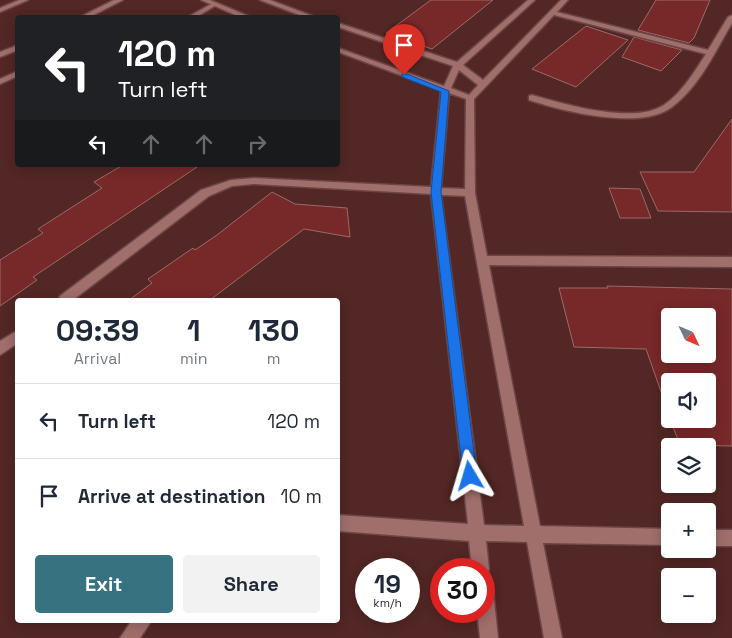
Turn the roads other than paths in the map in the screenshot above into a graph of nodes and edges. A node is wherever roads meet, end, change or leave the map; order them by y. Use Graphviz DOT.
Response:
graph roads {
  1 [pos="24,0"];
  2 [pos="120,0"];
  3 [pos="204,0"];
  4 [pos="263,0"];
  5 [pos="532,0"];
  6 [pos="565,0"];
  7 [pos="215,4"];
  8 [pos="0,10"];
  9 [pos="553,13"];
  10 [pos="88,15"];
  11 [pos="195,15"];
  12 [pos="242,15"];
  13 [pos="306,15"];
  14 [pos="732,17"];
  15 [pos="340,26"];
  16 [pos="15,48"];
  17 [pos="340,51"];
  18 [pos="710,53"];
  19 [pos="0,55"];
  20 [pos="458,65"];
  21 [pos="15,74"];
  22 [pos="0,82"];
  23 [pos="482,84"];
  24 [pos="445,91"];
  25 [pos="470,98"];
  26 [pos="532,98"];
  27 [pos="436,192"];
  28 [pos="470,193"];
  29 [pos="483,260"];
  30 [pos="732,262"];
  31 [pos="67,298"];
  32 [pos="15,338"];
  33 [pos="0,349"];
  34 [pos="340,524"];
  35 [pos="477,533"];
  36 [pos="534,535"];
  37 [pos="661,537"];
  38 [pos="716,538"];
  39 [pos="732,538"];
  40 [pos="480,558"];
  41 [pos="141,623"];
  42 [pos="488,623"];
  43 [pos="129,638"];
  44 [pos="490,638"];
  45 [pos="553,638"];
  1 -- 8 [label="street"];
  2 -- 10 [label="street"];
  3 -- 7 [label="street"];
  4 -- 13 [label="street"];
  5 -- 20 [label="street"];
  6 -- 9 [label="street"];
  7 -- 11 [label="street"];
  7 -- 12 [label="street"];
  9 -- 18 [label="street"];
  9 -- 23 [label="street"];
  14 -- 18 [label="street"];
  15 -- 20 [label="street"];
  16 -- 19 [label="street"];
  17 -- 24 [label="street"];
  18 -- 26 [label="street"];
  20 -- 23 [label="street"];
  20 -- 24 [label="street"];
  21 -- 22 [label="street"];
  23 -- 25 [label="street"];
  24 -- 25 [label="street"];
  24 -- 27 [label="street"];
  25 -- 28 [label="street"];
  27 -- 28 [label="street"];
  27 -- 31 [label="street"];
  27 -- 35 [label="street"];
  28 -- 29 [label="street"];
  29 -- 30 [label="street"];
  29 -- 36 [label="street"];
  32 -- 33 [label="street"];
  34 -- 35 [label="street"];
  35 -- 36 [label="street"];
  35 -- 40 [label="street"];
  36 -- 37 [label="street"];
  36 -- 45 [label="street"];
  38 -- 39 [label="street"];
  41 -- 43 [label="street"];
  42 -- 44 [label="street"];
}
